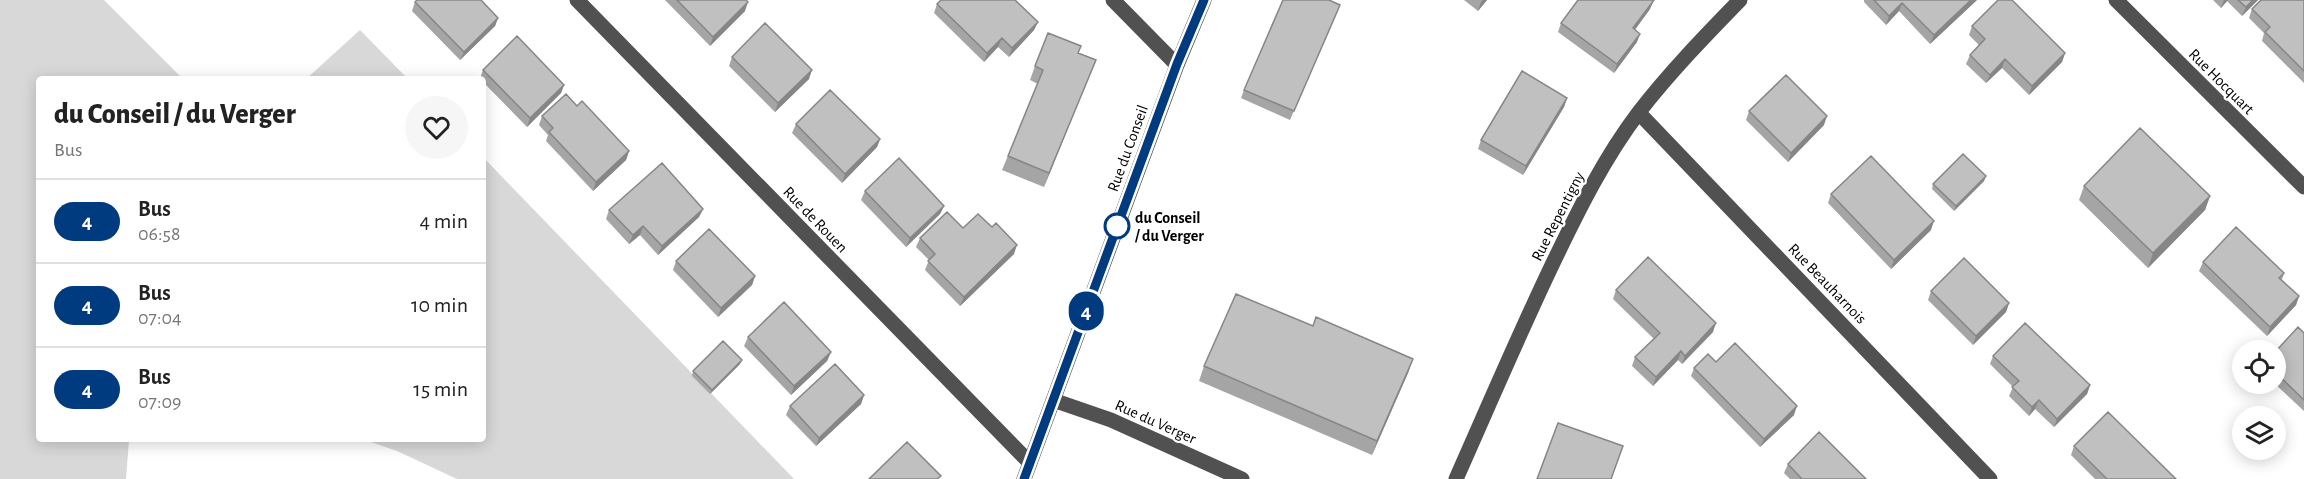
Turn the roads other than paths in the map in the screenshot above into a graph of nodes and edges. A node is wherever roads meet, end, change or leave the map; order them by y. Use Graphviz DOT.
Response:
graph roads {
  1 [pos="577,0"];
  2 [pos="1113,0"];
  3 [pos="1204,0"];
  4 [pos="1740,0"];
  5 [pos="2116,0"];
  6 [pos="1177,64"];
  7 [pos="1639,113"];
  8 [pos="2304,187"];
  9 [pos="1053,400"];
  10 [pos="1030,463"];
  11 [pos="1024,479"];
  12 [pos="1242,479"];
  13 [pos="1456,479"];
  14 [pos="1990,479"];
  1 -- 10 [label="street, Rue de Rouen"];
  2 -- 6 [label="street"];
  3 -- 6 [label="street, Rue du Conseil"];
  4 -- 7 [label="street, Rue Repentigny"];
  5 -- 8 [label="street, Rue Hocquart"];
  6 -- 9 [label="street, Rue du Conseil"];
  7 -- 13 [label="street, Rue Repentigny"];
  7 -- 14 [label="street, Rue Beauharnois"];
  9 -- 10 [label="street, Rue du Conseil"];
  9 -- 12 [label="street, Rue du Verger"];
  10 -- 11 [label="street, Rue du Conseil"];
}
